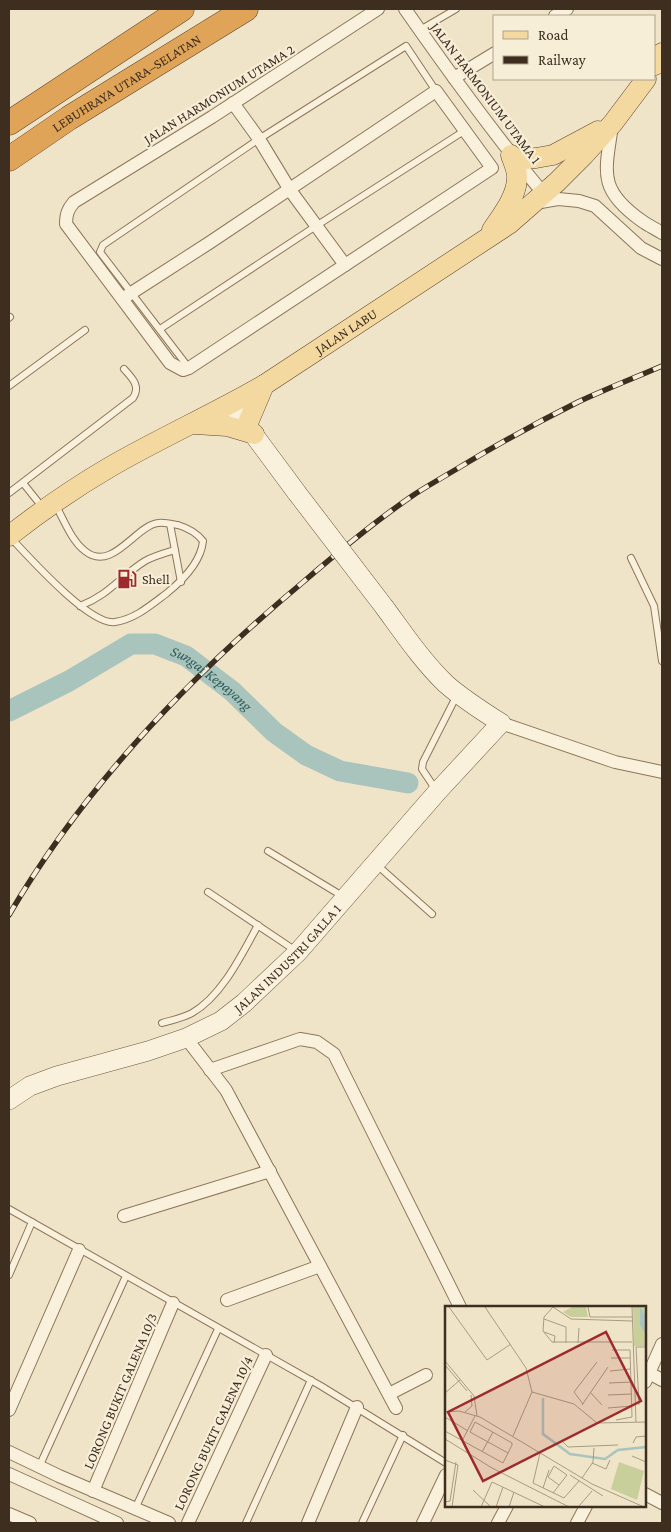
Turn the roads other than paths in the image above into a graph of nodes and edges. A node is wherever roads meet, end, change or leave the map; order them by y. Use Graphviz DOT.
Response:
graph roads {
  1 [pos="182,9"];
  2 [pos="246,9"];
  3 [pos="378,9"];
  4 [pos="405,9"];
  5 [pos="456,9"];
  6 [pos="420,30"];
  7 [pos="493,55"];
  8 [pos="454,78"];
  9 [pos="645,80"];
  10 [pos="436,92"];
  11 [pos="233,103"];
  12 [pos="9,123"];
  13 [pos="613,123"];
  14 [pos="464,130"];
  15 [pos="259,139"];
  16 [pos="513,157"];
  17 [pos="9,159"];
  18 [pos="290,190"];
  19 [pos="538,199"];
  20 [pos="316,226"];
  21 [pos="662,233"];
  22 [pos="486,240"];
  23 [pos="662,259"];
  24 [pos="345,265"];
  25 [pos="127,296"];
  26 [pos="160,329"];
  27 [pos="85,330"];
  28 [pos="190,368"];
  29 [pos="124,369"];
  30 [pos="264,385"];
  31 [pos="9,386"];
  32 [pos="232,404"];
  33 [pos="193,424"];
  34 [pos="250,430"];
  35 [pos="23,483"];
  36 [pos="9,493"];
  37 [pos="49,506"];
  38 [pos="170,524"];
  39 [pos="9,536"];
  40 [pos="175,550"];
  41 [pos="631,558"];
  42 [pos="181,582"];
  43 [pos="80,606"];
  44 [pos="662,661"];
  45 [pos="458,694"];
  46 [pos="501,723"];
  47 [pos="662,772"];
  48 [pos="438,791"];
  49 [pos="268,851"];
  50 [pos="375,864"];
  51 [pos="208,892"];
  52 [pos="346,898"];
  53 [pos="432,914"];
  54 [pos="258,925"];
  55 [pos="298,952"];
  56 [pos="162,1023"];
  57 [pos="186,1038"];
  58 [pos="210,1070"];
  59 [pos="9,1100"];
  60 [pos="270,1171"];
  61 [pos="9,1209"];
  62 [pos="124,1216"];
  63 [pos="32,1222"];
  64 [pos="79,1250"];
  65 [pos="320,1266"];
  66 [pos="9,1275"];
  67 [pos="126,1276"];
  68 [pos="227,1300"];
  69 [pos="174,1303"];
  70 [pos="460,1306"];
  71 [pos="218,1328"];
  72 [pos="662,1344"];
  73 [pos="266,1355"];
  74 [pos="426,1375"];
  75 [pos="647,1378"];
  76 [pos="311,1380"];
  77 [pos="662,1380"];
  78 [pos="389,1394"];
  79 [pos="356,1407"];
  80 [pos="396,1408"];
  81 [pos="9,1410"];
  82 [pos="403,1435"];
  83 [pos="9,1452"];
  84 [pos="445,1462"];
  85 [pos="39,1467"];
  86 [pos="9,1474"];
  87 [pos="445,1478"];
  88 [pos="93,1491"];
  89 [pos="646,1495"];
  90 [pos="662,1503"];
  91 [pos="506,1507"];
  92 [pos="585,1507"];
  93 [pos="135,1509"];
  94 [pos="117,1523"];
  95 [pos="169,1523"];
  96 [pos="188,1523"];
  97 [pos="246,1523"];
  98 [pos="308,1523"];
  99 [pos="362,1523"];
  100 [pos="423,1523"];
  101 [pos="498,1523"];
  102 [pos="577,1523"];
  1 -- 12 [label="highway"];
  2 -- 17 [label="highway, LEBUHRAYA UTARA–SELATAN"];
  3 -- 11 [label="street, JALAN HARMONIUM UTAMA 2"];
  4 -- 6 [label="street, JALAN HARMONIUM UTAMA 1"];
  5 -- 6 [label="lane"];
  6 -- 8 [label="street, JALAN HARMONIUM UTAMA 1"];
  7 -- 8 [label="street"];
  8 -- 16 [label="street, JALAN HARMONIUM UTAMA 1"];
  9 -- 13 [label="main road, JALAN LABU"];
  10 -- 14 [label="street"];
  10 -- 15 [label="lane"];
  10 -- 18 [label="street"];
  11 -- 15 [label="street"];
  11 -- 25 [label="street, JALAN HARMONIUM UTAMA 2"];
  13 -- 16 [label="main road"];
  13 -- 19 [label="main road, JALAN LABU"];
  13 -- 21 [label="street"];
  14 -- 20 [label="lane"];
  14 -- 24 [label="street"];
  15 -- 18 [label="street"];
  15 -- 25 [label="lane"];
  16 -- 19 [label="street, JALAN HARMONIUM UTAMA 1"];
  16 -- 22 [label="main road"];
  18 -- 20 [label="street"];
  18 -- 25 [label="street"];
  19 -- 22 [label="main road, JALAN LABU"];
  19 -- 23 [label="street"];
  20 -- 24 [label="street"];
  20 -- 26 [label="lane"];
  22 -- 30 [label="main road, JALAN LABU"];
  24 -- 28 [label="street"];
  25 -- 26 [label="lane"];
  25 -- 28 [label="street"];
  26 -- 28 [label="lane"];
  27 -- 31 [label="lane"];
  29 -- 35 [label="lane"];
  30 -- 32 [label="main road, JALAN LABU"];
  30 -- 34 [label="main road"];
  32 -- 33 [label="main road, JALAN LABU"];
  32 -- 34 [label="main road"];
  33 -- 34 [label="main road"];
  33 -- 37 [label="main road, JALAN LABU"];
  34 -- 45 [label="main road, bridge"];
  35 -- 36 [label="lane"];
  35 -- 37 [label="lane"];
  37 -- 38 [label="lane"];
  37 -- 39 [label="main road, JALAN LABU"];
  38 -- 40 [label="lane"];
  38 -- 42 [label="lane"];
  39 -- 43 [label="lane"];
  40 -- 42 [label="lane"];
  40 -- 43 [label="lane"];
  41 -- 44 [label="lane"];
  42 -- 43 [label="lane"];
  45 -- 46 [label="main road"];
  45 -- 48 [label="lane"];
  46 -- 47 [label="street"];
  46 -- 48 [label="main road, JALAN INDUSTRI GALLA 1"];
  48 -- 50 [label="main road, JALAN INDUSTRI GALLA 1"];
  49 -- 52 [label="lane"];
  50 -- 52 [label="main road, JALAN INDUSTRI GALLA 1"];
  50 -- 53 [label="lane"];
  51 -- 54 [label="lane"];
  52 -- 55 [label="main road, JALAN INDUSTRI GALLA 1"];
  54 -- 55 [label="lane"];
  54 -- 56 [label="lane"];
  55 -- 57 [label="main road, JALAN INDUSTRI GALLA 1"];
  57 -- 58 [label="street"];
  57 -- 59 [label="main road, JALAN INDUSTRI GALLA 1"];
  58 -- 60 [label="street"];
  58 -- 70 [label="street"];
  60 -- 62 [label="street"];
  60 -- 65 [label="street"];
  61 -- 63 [label="lane"];
  63 -- 64 [label="lane"];
  63 -- 66 [label="lane"];
  64 -- 67 [label="lane"];
  64 -- 81 [label="street"];
  65 -- 68 [label="street"];
  65 -- 78 [label="street"];
  67 -- 69 [label="lane"];
  67 -- 85 [label="lane"];
  69 -- 71 [label="lane"];
  69 -- 88 [label="street, LORONG BUKIT GALENA 10/3"];
  71 -- 73 [label="lane"];
  71 -- 93 [label="lane"];
  72 -- 75 [label="street"];
  73 -- 76 [label="lane"];
  73 -- 96 [label="street, LORONG BUKIT GALENA 10/4"];
  74 -- 78 [label="street"];
  75 -- 77 [label="street"];
  76 -- 79 [label="lane"];
  76 -- 97 [label="lane"];
  78 -- 80 [label="street"];
  79 -- 82 [label="lane"];
  79 -- 98 [label="street"];
  82 -- 84 [label="lane"];
  82 -- 99 [label="lane"];
  83 -- 85 [label="street"];
  85 -- 88 [label="street"];
  86 -- 94 [label="street"];
  87 -- 100 [label="street"];
  88 -- 93 [label="street"];
  89 -- 90 [label="street"];
  91 -- 101 [label="street"];
  92 -- 102 [label="street"];
  93 -- 95 [label="street"];
}
